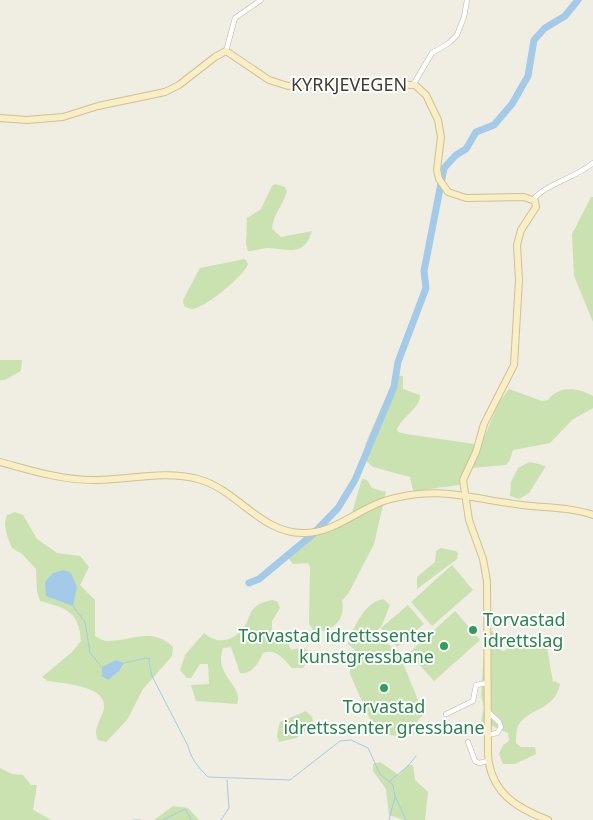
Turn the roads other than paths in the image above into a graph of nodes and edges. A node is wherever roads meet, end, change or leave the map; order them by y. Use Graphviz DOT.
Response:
graph roads {
  1 [pos="261,0"];
  2 [pos="467,0"];
  3 [pos="226,51"];
  4 [pos="413,85"];
  5 [pos="0,118"];
  6 [pos="593,163"];
  7 [pos="534,200"];
  8 [pos="0,462"];
  9 [pos="464,494"];
  10 [pos="593,515"];
  11 [pos="487,683"];
  12 [pos="487,711"];
  13 [pos="446,714"];
  14 [pos="488,735"];
  15 [pos="468,742"];
  16 [pos="488,761"];
  17 [pos="548,820"];
  1 -- 3 [label="street"];
  2 -- 4 [label="street"];
  3 -- 4 [label="main road, KYRKJEVEGEN"];
  3 -- 5 [label="main road"];
  4 -- 7 [label="main road, KYRKJEVEGEN"];
  6 -- 7 [label="street"];
  7 -- 9 [label="main road"];
  8 -- 9 [label="main road"];
  9 -- 10 [label="main road"];
  9 -- 11 [label="main road"];
  11 -- 12 [label="main road"];
  11 -- 13 [label="street"];
  12 -- 14 [label="main road"];
  12 -- 14 [label="street"];
  14 -- 16 [label="main road"];
  15 -- 16 [label="street"];
  16 -- 17 [label="main road"];
}
